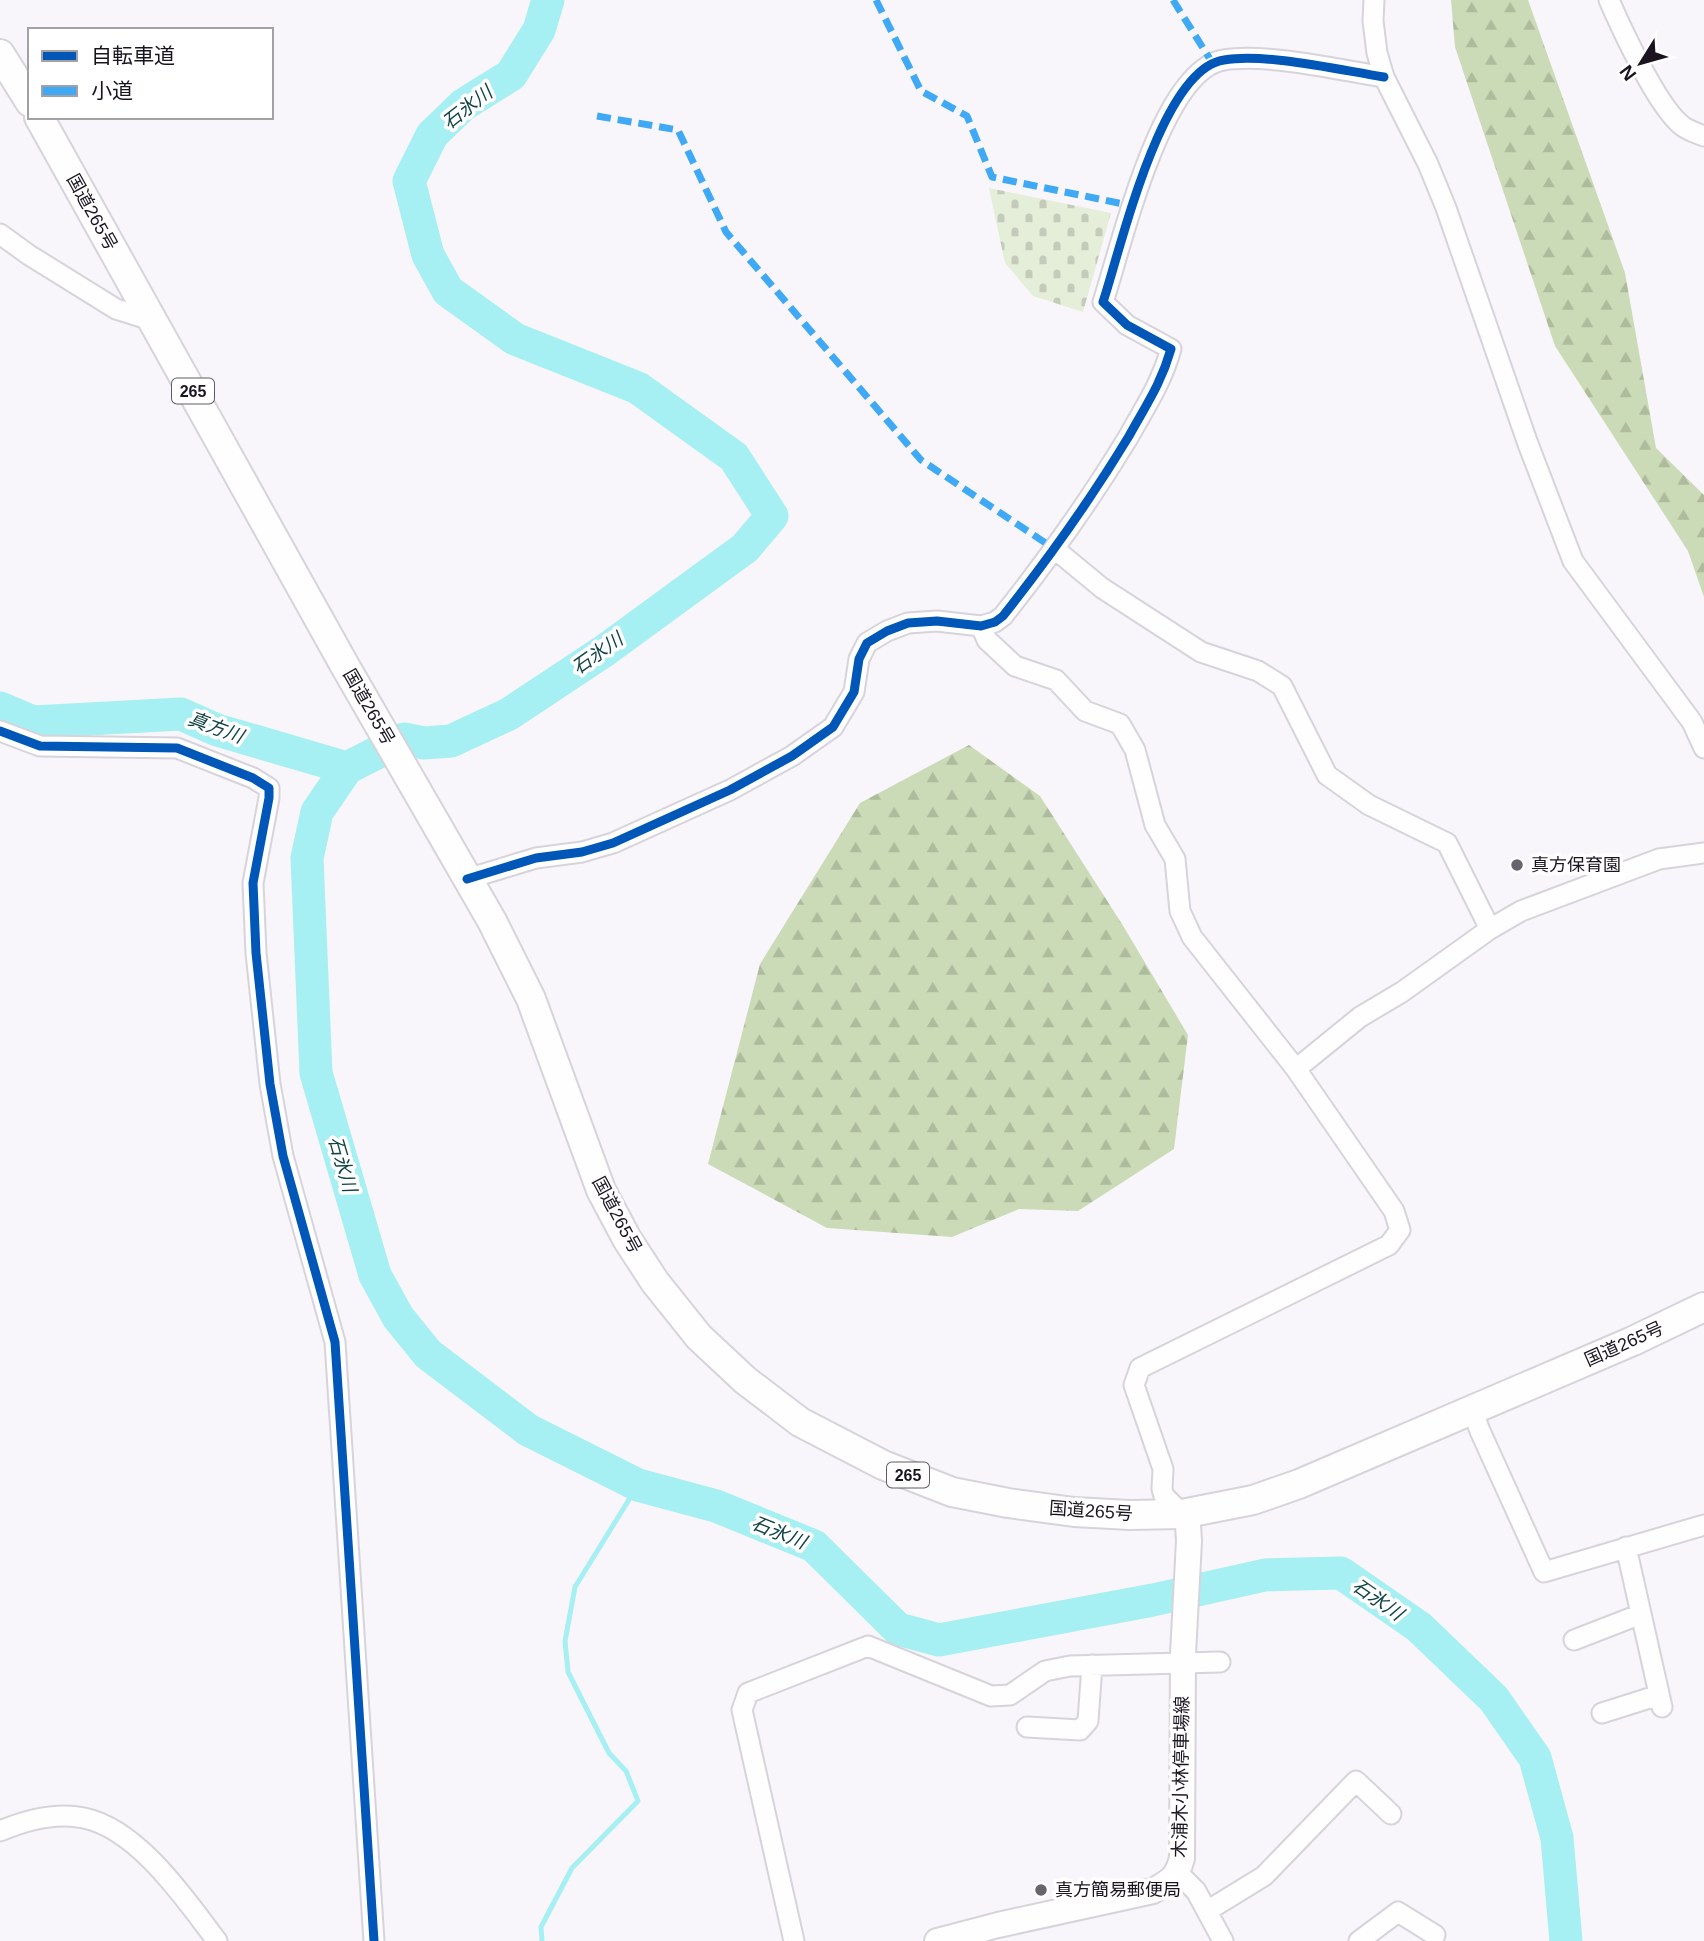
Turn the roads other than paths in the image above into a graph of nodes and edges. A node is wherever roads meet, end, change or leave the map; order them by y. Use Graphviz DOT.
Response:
graph roads {
  1 [pos="1374,0"];
  2 [pos="1609,0"];
  3 [pos="0,54"];
  4 [pos="1384,76"];
  5 [pos="28,99"];
  6 [pos="40,119"];
  7 [pos="1704,136"];
  8 [pos="0,234"];
  9 [pos="154,321"];
  10 [pos="1056,550"];
  11 [pos="981,626"];
  12 [pos="0,731"];
  13 [pos="1704,748"];
  14 [pos="1704,853"];
  15 [pos="467,879"];
  16 [pos="1490,929"];
  17 [pos="1296,1069"];
  18 [pos="1704,1307"];
  19 [pos="1472,1409"];
  20 [pos="1182,1514"];
  21 [pos="1704,1525"];
  22 [pos="1626,1547"];
  23 [pos="1641,1614"];
  24 [pos="1574,1640"];
  25 [pos="1183,1660"];
  26 [pos="1220,1662"];
  27 [pos="1091,1665"];
  28 [pos="1602,1713"];
  29 [pos="1027,1727"];
  30 [pos="1391,1814"];
  31 [pos="0,1831"];
  32 [pos="1178,1873"];
  33 [pos="1207,1911"];
  34 [pos="995,1934"];
  35 [pos="1435,1935"];
  36 [pos="217,1941"];
  37 [pos="373,1941"];
  38 [pos="794,1941"];
  39 [pos="937,1941"];
  40 [pos="1223,1941"];
  41 [pos="1359,1941"];
  1 -- 4 [label="street"];
  2 -- 7 [label="street"];
  3 -- 5 [label="highway"];
  4 -- 10 [label="street"];
  4 -- 13 [label="street"];
  6 -- 9 [label="highway, 国道265号 / 265"];
  8 -- 9 [label="street"];
  9 -- 15 [label="highway, 国道265号 / 265"];
  10 -- 11 [label="street"];
  10 -- 16 [label="street"];
  11 -- 15 [label="street"];
  11 -- 17 [label="street"];
  12 -- 37 [label="street"];
  14 -- 16 [label="street"];
  15 -- 20 [label="highway, 国道265号 / 265"];
  16 -- 17 [label="street"];
  17 -- 20 [label="street"];
  18 -- 19 [label="highway, 国道265号 / 265"];
  19 -- 20 [label="highway, 国道265号 / 265"];
  19 -- 22 [label="street"];
  20 -- 25 [label="main road, 木浦木小林停車場線"];
  21 -- 22 [label="street"];
  22 -- 23 [label="street"];
  23 -- 24 [label="street"];
  23 -- 28 [label="street"];
  25 -- 26 [label="street"];
  25 -- 27 [label="street"];
  25 -- 32 [label="main road, 木浦木小林停車場線"];
  27 -- 29 [label="street"];
  27 -- 38 [label="street"];
  30 -- 33 [label="street"];
  31 -- 36 [label="street"];
  32 -- 33 [label="street"];
  32 -- 34 [label="main road, 木浦木小林停車場線"];
  33 -- 40 [label="street"];
  34 -- 39 [label="main road, 木浦木小林停車場線"];
  35 -- 41 [label="street"];
}
